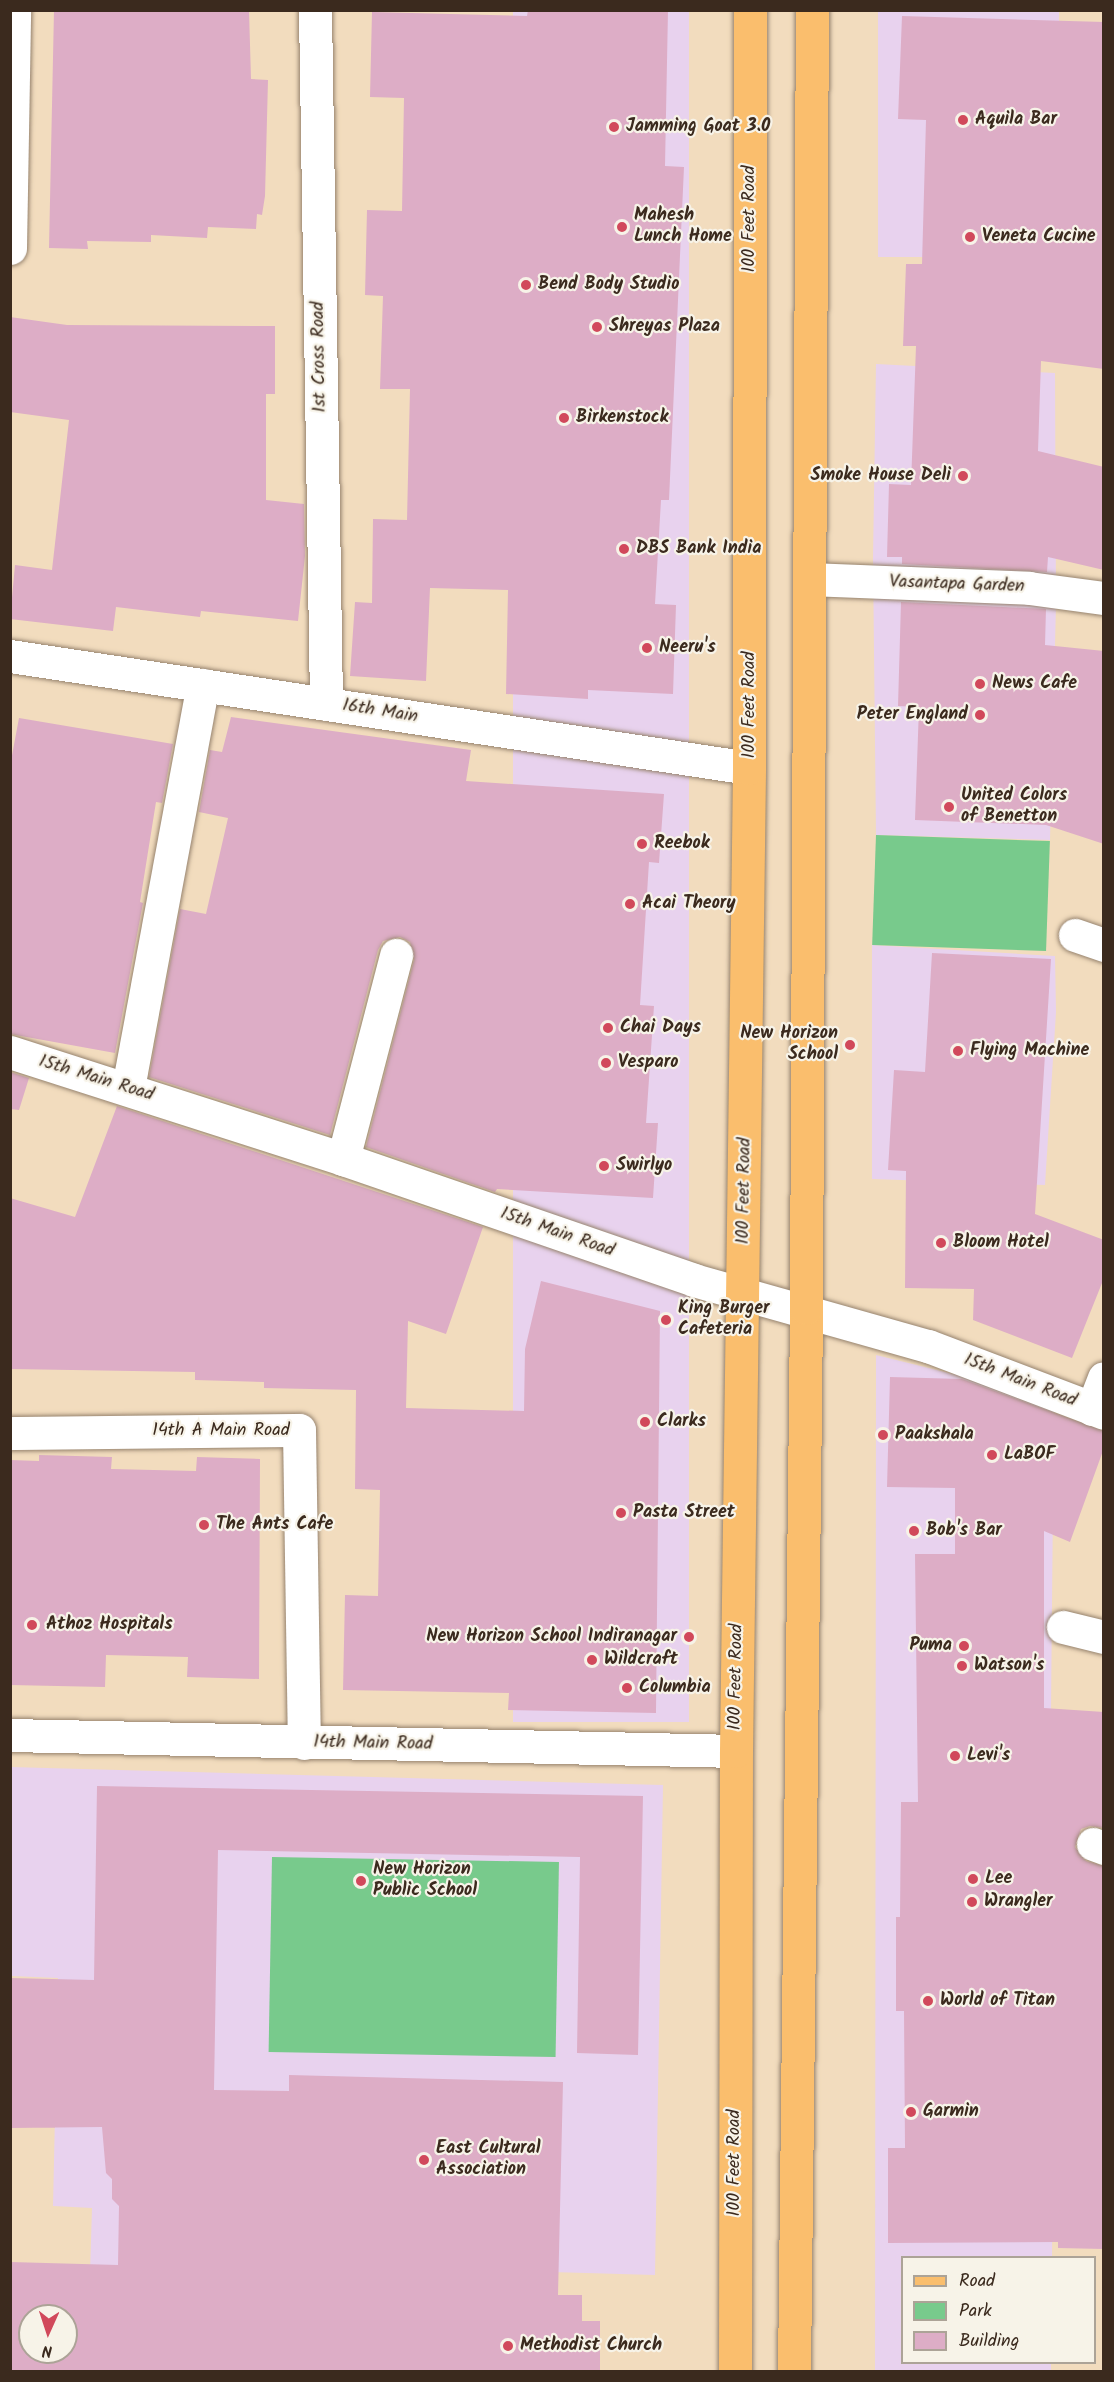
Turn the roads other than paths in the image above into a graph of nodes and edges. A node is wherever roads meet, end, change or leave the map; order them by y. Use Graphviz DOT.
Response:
graph roads {
  1 [pos="14,10"];
  2 [pos="315,10"];
  3 [pos="750,10"];
  4 [pos="812,10"];
  5 [pos="11,248"];
  6 [pos="809,579"];
  7 [pos="1104,598"];
  8 [pos="10,656"];
  9 [pos="203,685"];
  10 [pos="326,704"];
  11 [pos="749,768"];
  12 [pos="396,955"];
  13 [pos="10,1052"];
  14 [pos="128,1088"];
  15 [pos="343,1159"];
  16 [pos="744,1291"];
  17 [pos="806,1308"];
  18 [pos="1104,1378"];
  19 [pos="1098,1411"];
  20 [pos="10,1433"];
  21 [pos="1063,1627"];
  22 [pos="1104,1637"];
  23 [pos="10,1736"];
  24 [pos="304,1743"];
  25 [pos="736,1751"];
  26 [pos="735,2372"];
  27 [pos="794,2372"];
  1 -- 5 [label="street"];
  2 -- 10 [label="street, 1st Cross Road"];
  3 -- 11 [label="main road, 100 Feet Road"];
  4 -- 6 [label="main road"];
  6 -- 7 [label="street, Vasantapa Garden"];
  6 -- 17 [label="main road"];
  8 -- 9 [label="street, 16th Main"];
  9 -- 10 [label="street, 16th Main"];
  9 -- 14 [label="street"];
  10 -- 11 [label="street, 16th Main"];
  11 -- 16 [label="main road, 100 Feet Road"];
  12 -- 15 [label="street"];
  13 -- 14 [label="street, 15th Main Road"];
  14 -- 15 [label="street, 15th Main Road"];
  15 -- 16 [label="street, 15th Main Road"];
  16 -- 17 [label="street, 15th Main Road"];
  16 -- 25 [label="main road, 100 Feet Road"];
  17 -- 19 [label="street, 15th Main Road"];
  17 -- 27 [label="main road"];
  18 -- 19 [label="street"];
  20 -- 24 [label="street, 14th A Main Road"];
  21 -- 22 [label="street"];
  23 -- 24 [label="street, 14th Main Road"];
  24 -- 25 [label="street, 14th Main Road"];
  25 -- 26 [label="main road, 100 Feet Road"];
}
